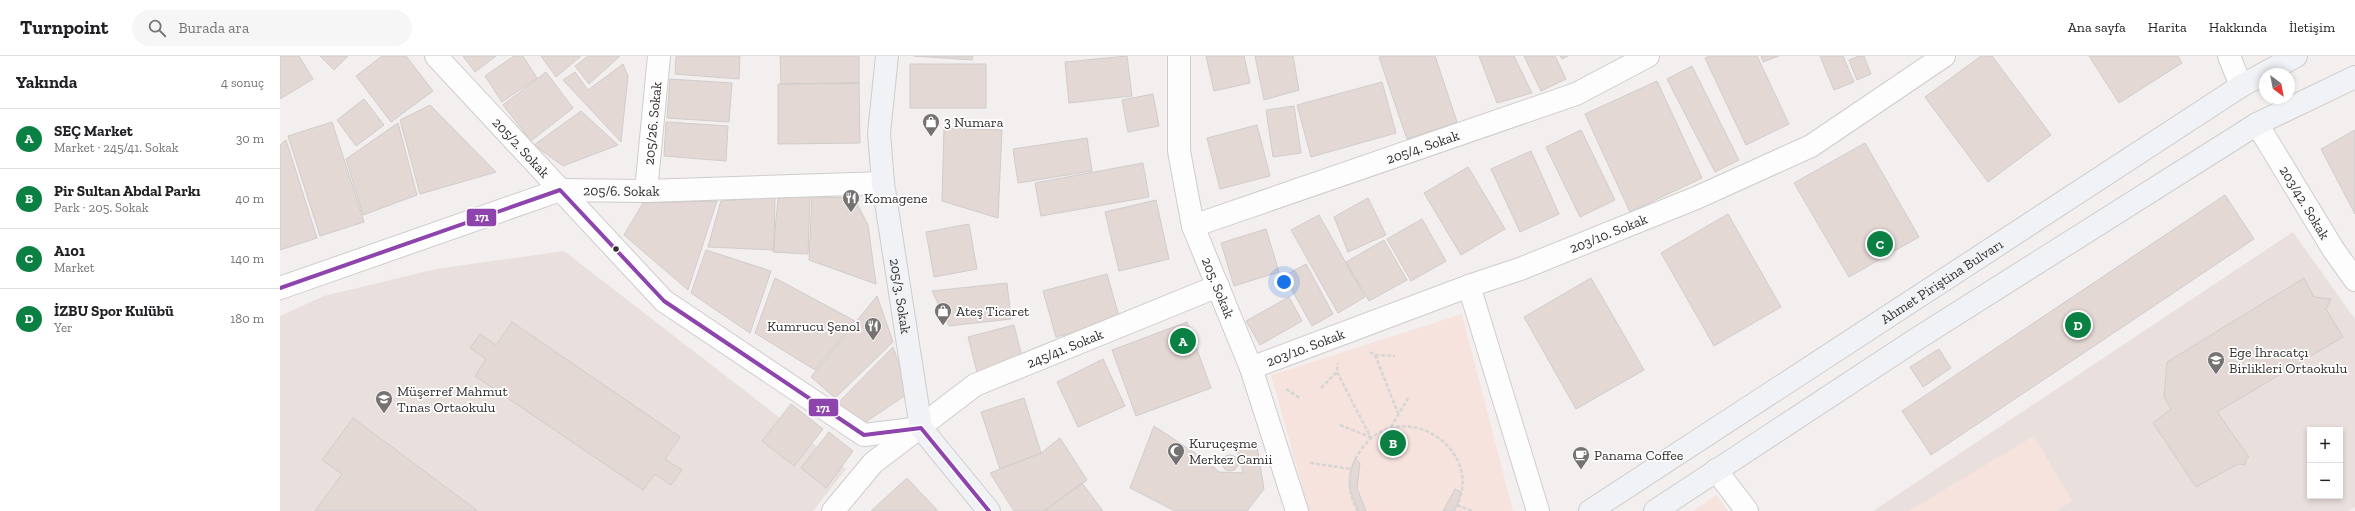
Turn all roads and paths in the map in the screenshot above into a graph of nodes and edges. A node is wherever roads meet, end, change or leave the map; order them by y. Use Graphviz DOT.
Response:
graph roads {
  1 [pos="436,56"];
  2 [pos="659,56"];
  3 [pos="886,56"];
  4 [pos="1179,56"];
  5 [pos="1648,56"];
  6 [pos="1944,56"];
  7 [pos="2228,56"];
  8 [pos="2296,56"];
  9 [pos="2355,77"];
  10 [pos="2241,86"];
  11 [pos="2257,124"];
  12 [pos="883,183"];
  13 [pos="560,190"];
  14 [pos="646,191"];
  15 [pos="1193,226"];
  16 [pos="2355,280"];
  17 [pos="1218,286"];
  18 [pos="1469,286"];
  19 [pos="280,288"];
  20 [pos="1375,355"];
  21 [pos="1251,368"];
  22 [pos="1337,372"];
  23 [pos="1408,398"];
  24 [pos="1398,413"];
  25 [pos="1340,424"];
  26 [pos="921,428"];
  27 [pos="1390,428"];
  28 [pos="1371,438"];
  29 [pos="1281,458"];
  30 [pos="1351,469"];
  31 [pos="1716,470"];
  32 [pos="1457,505"];
  33 [pos="833,511"];
  34 [pos="989,511"];
  35 [pos="1297,511"];
  36 [pos="1358,511"];
  37 [pos="1454,511"];
  38 [pos="1472,511"];
  39 [pos="1538,511"];
  40 [pos="1590,511"];
  41 [pos="1655,511"];
  42 [pos="1747,511"];
  1 -- 13 [label="street, 205/2. Sokak"];
  2 -- 14 [label="street, 205/26. Sokak"];
  3 -- 12 [label="main road, 205/3. Sokak"];
  4 -- 15 [label="street, 205. Sokak"];
  5 -- 15 [label="street, 205/4. Sokak"];
  6 -- 18 [label="street, 203/10. Sokak"];
  7 -- 10 [label="street"];
  8 -- 10 [label="main road, Ahmet Piriştina Bulvarı"];
  9 -- 11 [label="main road"];
  10 -- 40 [label="main road, Ahmet Piriştina Bulvarı"];
  11 -- 16 [label="street, 203/42. Sokak"];
  11 -- 31 [label="main road"];
  12 -- 14 [label="street, 205/6. Sokak"];
  12 -- 26 [label="main road, 205/3. Sokak"];
  13 -- 14 [label="street, 205/6. Sokak"];
  13 -- 19 [label="street, 205/6. Sokak"];
  13 -- 26 [label="street, 205/2. Sokak"];
  15 -- 17 [label="street, 205. Sokak"];
  17 -- 21 [label="street, 205. Sokak"];
  17 -- 26 [label="street, 245/41. Sokak"];
  18 -- 21 [label="street, 203/10. Sokak"];
  18 -- 39 [label="street"];
  20 -- 24 [label="path"];
  21 -- 29 [label="street, 205. Sokak"];
  22 -- 28 [label="path"];
  23 -- 24 [label="path"];
  24 -- 27 [label="path"];
  25 -- 28 [label="path"];
  26 -- 33 [label="street, 245/41. Sokak"];
  26 -- 34 [label="main road"];
  27 -- 28 [label="path"];
  27 -- 32 [label="path"];
  28 -- 30 [label="path"];
  29 -- 30 [label="path"];
  29 -- 35 [label="street, 205. Sokak"];
  30 -- 36 [label="path"];
  31 -- 41 [label="main road"];
  31 -- 42 [label="street"];
  32 -- 37 [label="path"];
  32 -- 38 [label="path"];
}
